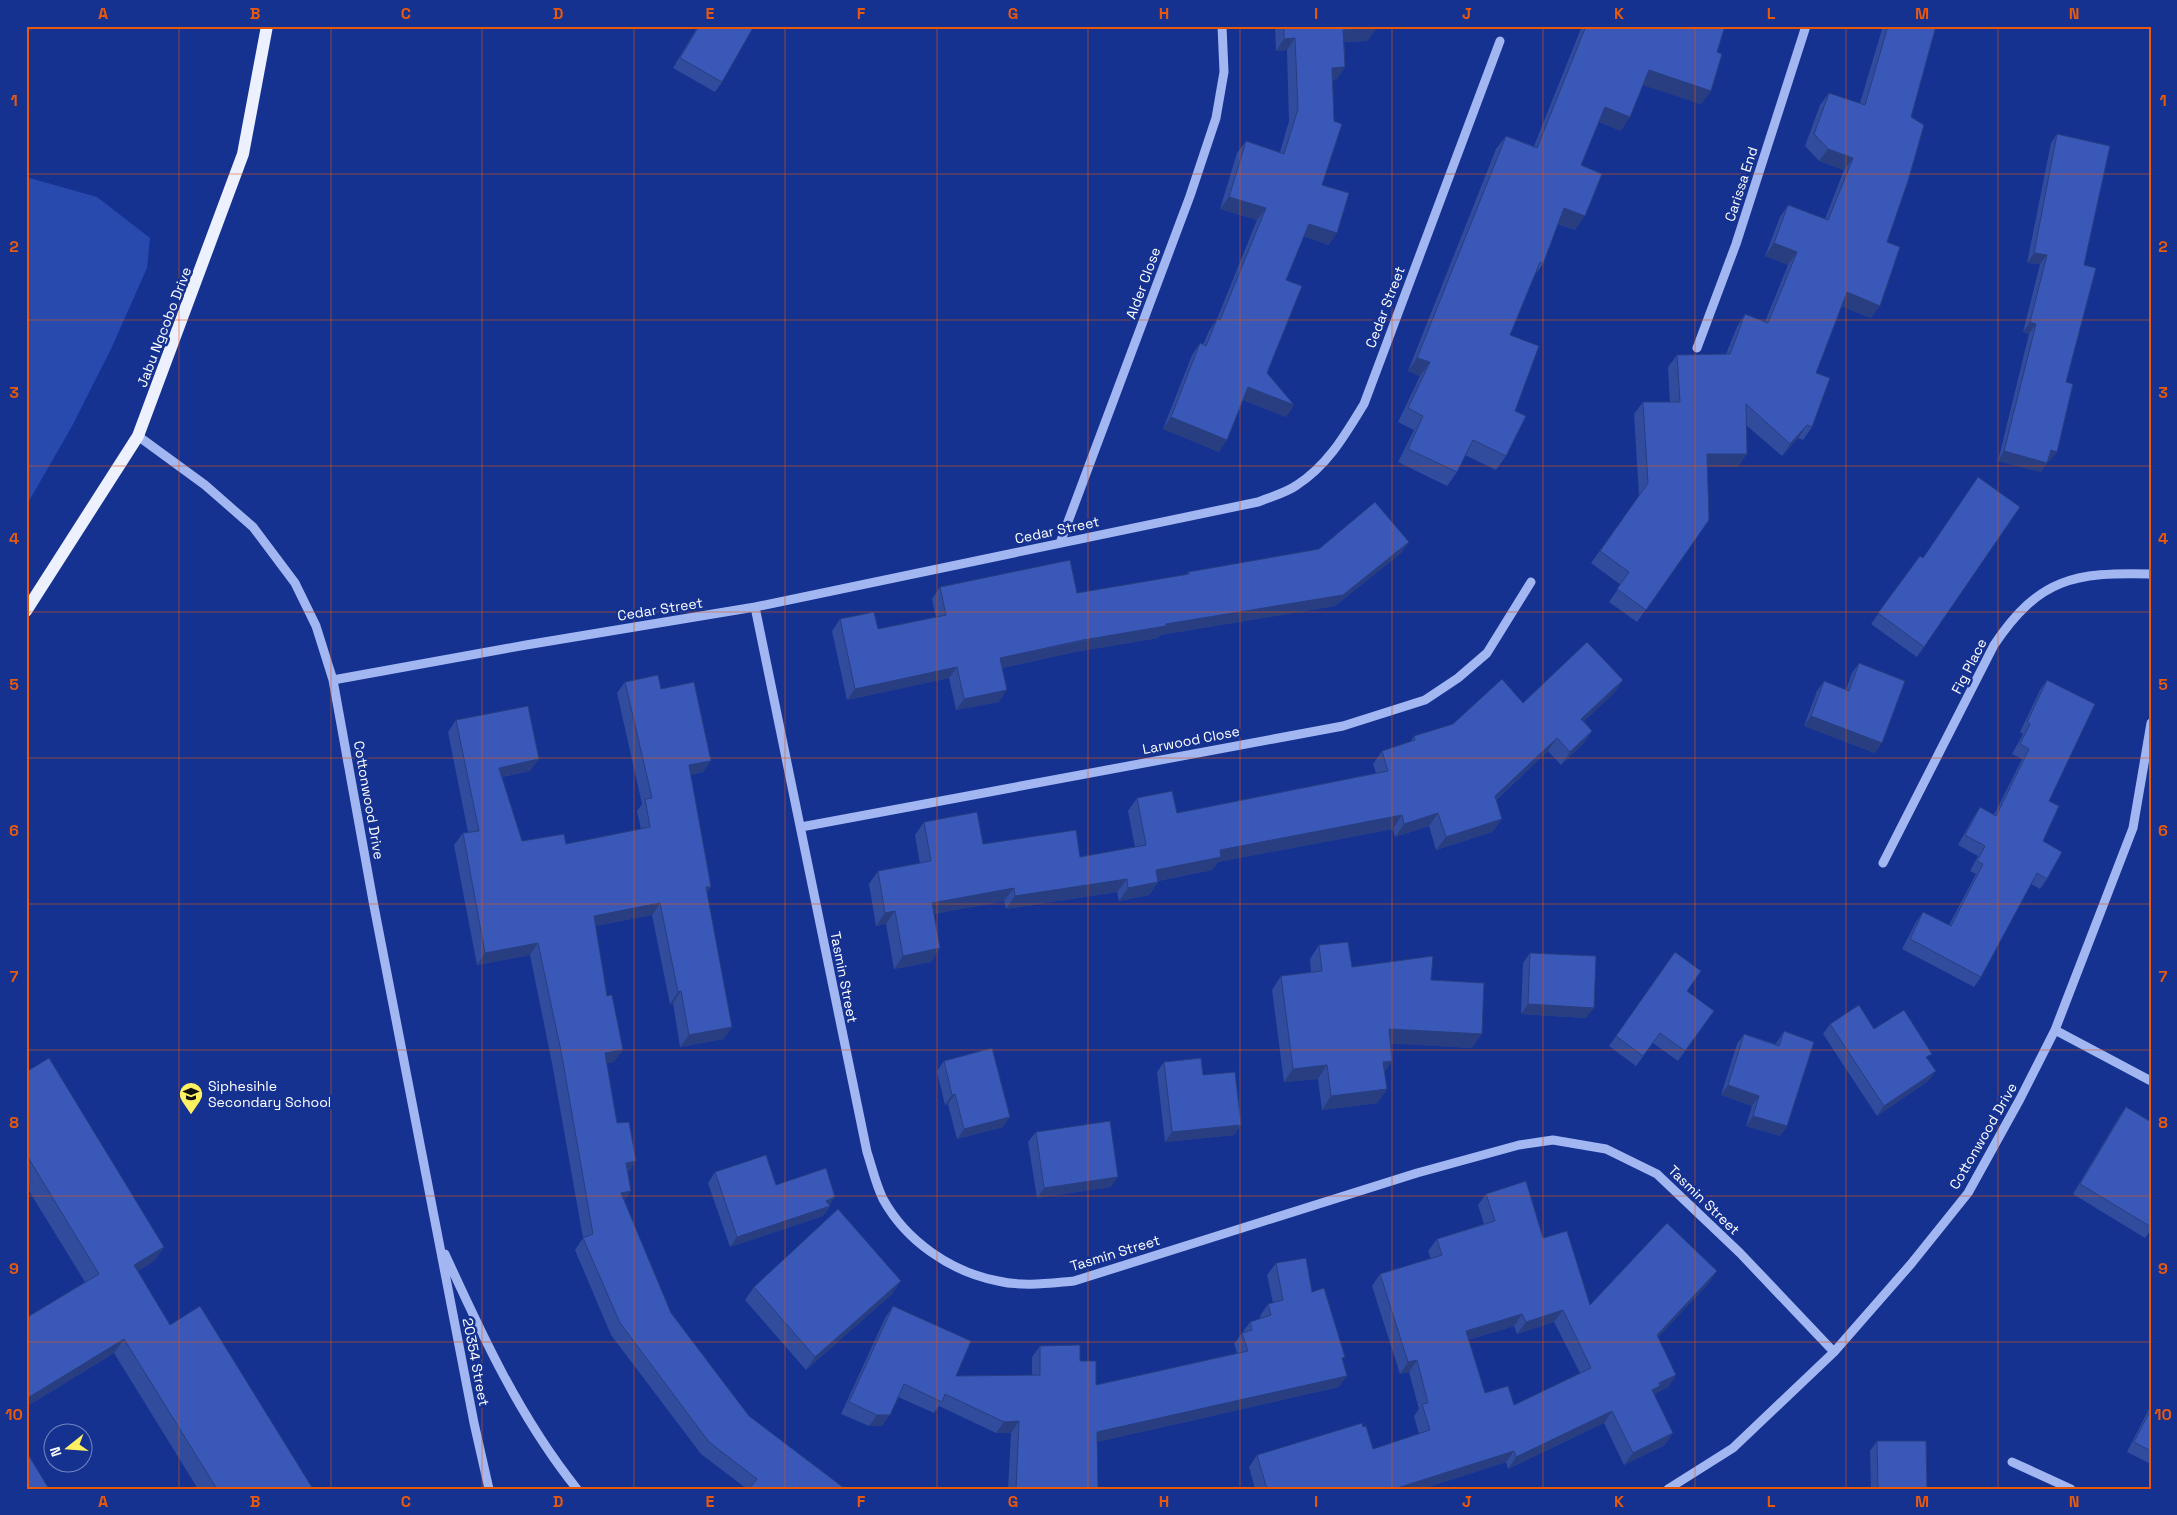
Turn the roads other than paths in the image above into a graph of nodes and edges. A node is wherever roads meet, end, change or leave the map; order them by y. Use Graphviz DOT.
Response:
graph roads {
  1 [pos="268,26"];
  2 [pos="1222,26"];
  3 [pos="1806,26"];
  4 [pos="1500,41"];
  5 [pos="1696,348"];
  6 [pos="138,436"];
  7 [pos="1060,543"];
  8 [pos="2151,574"];
  9 [pos="1531,582"];
  10 [pos="754,607"];
  11 [pos="26,612"];
  12 [pos="333,680"];
  13 [pos="2151,723"];
  14 [pos="801,827"];
  15 [pos="1883,863"];
  16 [pos="2055,1030"];
  17 [pos="2151,1081"];
  18 [pos="438,1240"];
  19 [pos="1834,1352"];
  20 [pos="2012,1462"];
  21 [pos="489,1489"];
  22 [pos="577,1489"];
  23 [pos="1668,1489"];
  24 [pos="2071,1489"];
  1 -- 6 [label="main road, Jabu Ngcobo Drive"];
  2 -- 7 [label="street, Alder Close"];
  3 -- 5 [label="street, Carissa End"];
  4 -- 7 [label="street, Cedar Street"];
  6 -- 11 [label="main road, Jabu Ngcobo Drive"];
  6 -- 12 [label="street, Cottonwood Drive"];
  7 -- 10 [label="street, Cedar Street"];
  8 -- 15 [label="street, Fig Place"];
  9 -- 14 [label="street, Larwood Close"];
  10 -- 12 [label="street, Cedar Street"];
  10 -- 14 [label="street, Tasmin Street"];
  12 -- 18 [label="street, Cottonwood Drive"];
  13 -- 16 [label="street, Cottonwood Drive"];
  14 -- 19 [label="street, Tasmin Street"];
  16 -- 17 [label="street"];
  16 -- 19 [label="street, Cottonwood Drive"];
  18 -- 21 [label="street, 20354 Street"];
  18 -- 22 [label="street"];
  19 -- 23 [label="street, Cottonwood Drive"];
  20 -- 24 [label="street"];
}
